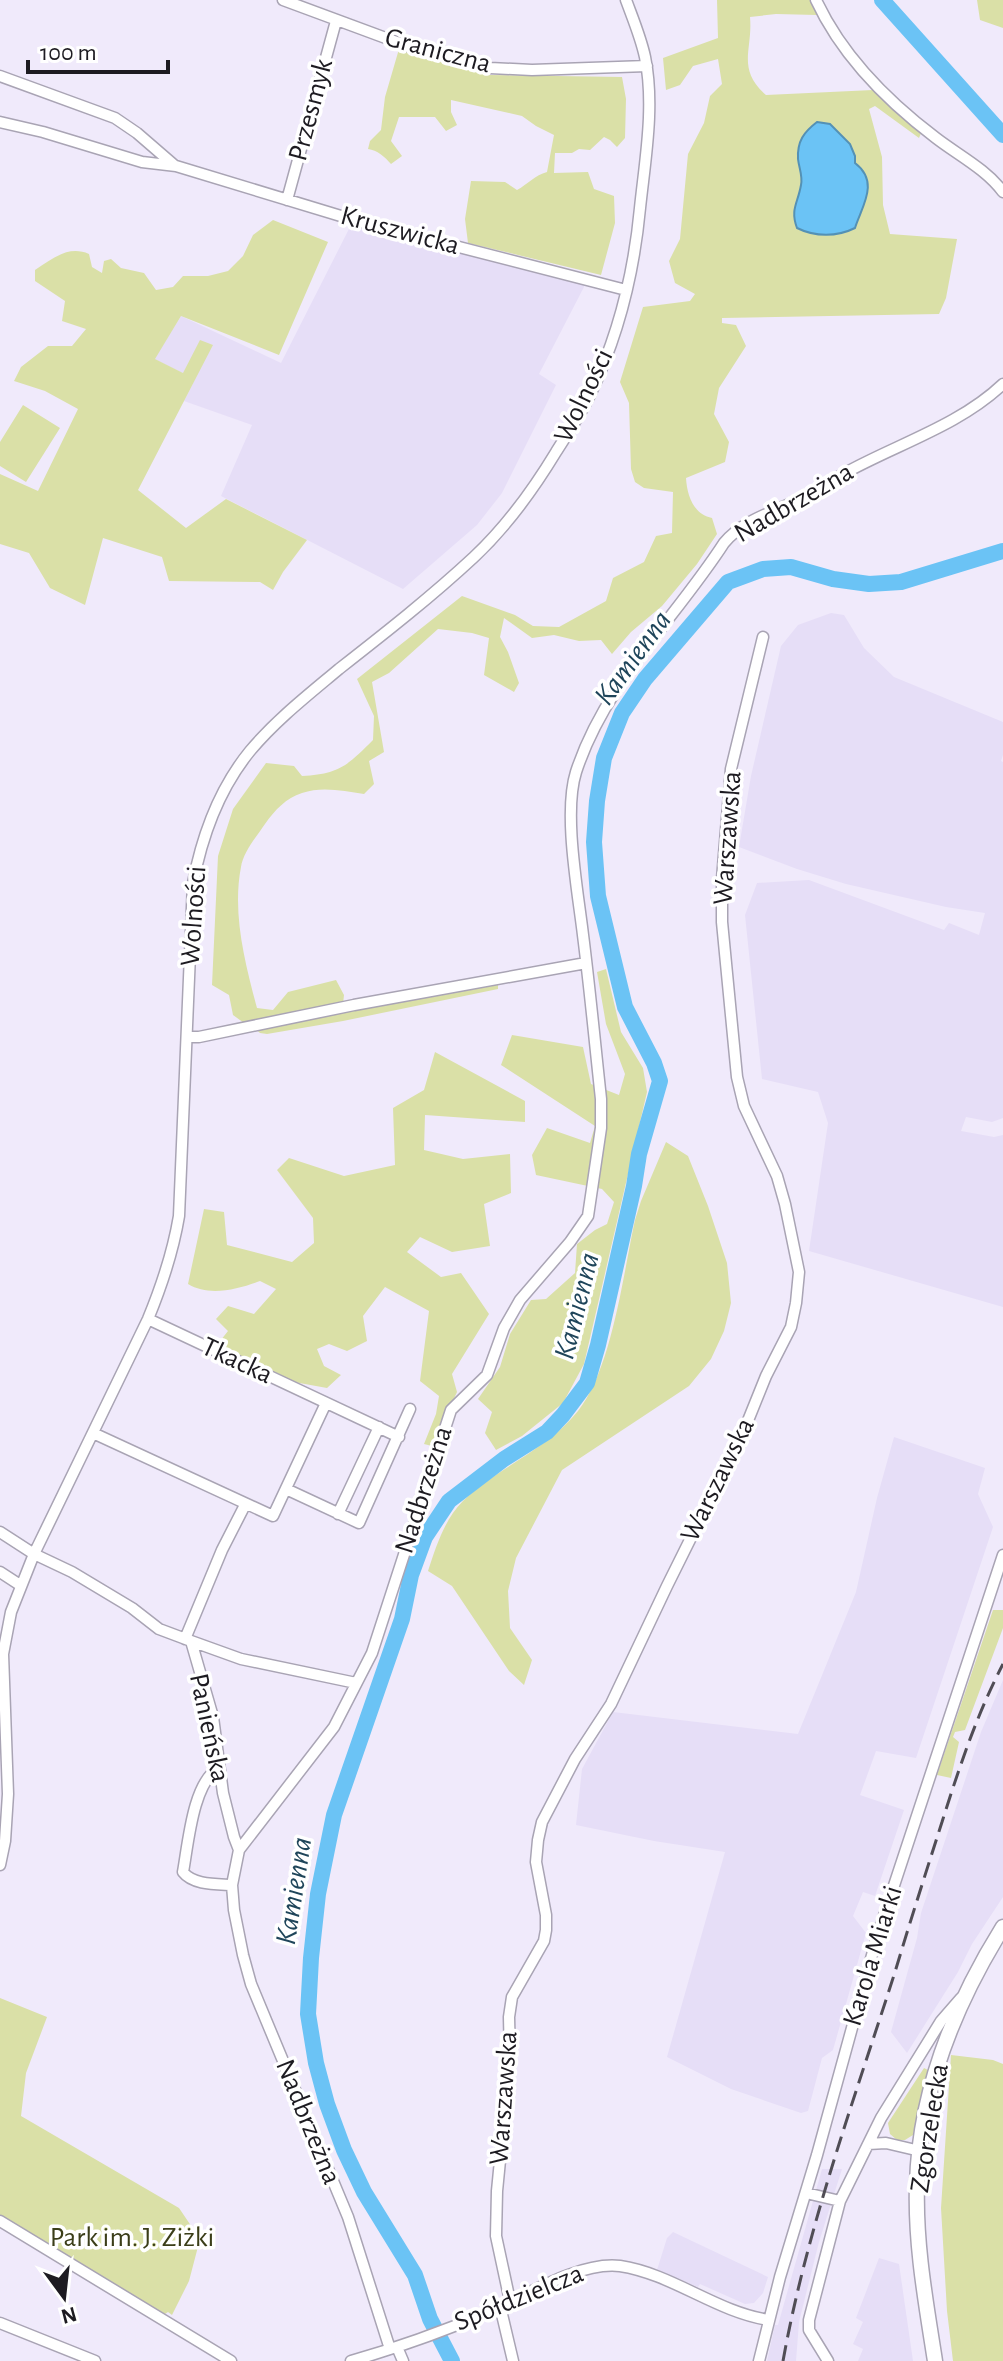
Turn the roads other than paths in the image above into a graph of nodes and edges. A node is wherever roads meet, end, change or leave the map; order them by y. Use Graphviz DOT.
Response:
graph roads {
  1 [pos="283,0"];
  2 [pos="626,0"];
  3 [pos="816,0"];
  4 [pos="336,21"];
  5 [pos="647,66"];
  6 [pos="0,76"];
  7 [pos="0,122"];
  8 [pos="176,166"];
  9 [pos="1003,192"];
  10 [pos="287,200"];
  11 [pos="626,290"];
  12 [pos="1003,384"];
  13 [pos="763,637"];
  14 [pos="586,963"];
  15 [pos="187,1037"];
  16 [pos="148,1319"];
  17 [pos="326,1403"];
  18 [pos="410,1409"];
  19 [pos="379,1427"];
  20 [pos="93,1433"];
  21 [pos="399,1437"];
  22 [pos="286,1489"];
  23 [pos="245,1505"];
  24 [pos="338,1514"];
  25 [pos="0,1532"];
  26 [pos="34,1554"];
  27 [pos="1003,1555"];
  28 [pos="0,1572"];
  29 [pos="20,1585"];
  30 [pos="188,1640"];
  31 [pos="356,1683"];
  32 [pos="218,1769"];
  33 [pos="239,1850"];
  34 [pos="1,1858"];
  35 [pos="232,1885"];
  36 [pos="1003,1927"];
  37 [pos="965,1993"];
  38 [pos="868,2144"];
  39 [pos="920,2151"];
  40 [pos="806,2193"];
  41 [pos="840,2201"];
  42 [pos="0,2221"];
  43 [pos="505,2304"];
  44 [pos="769,2320"];
  45 [pos="0,2323"];
  46 [pos="398,2346"];
  47 [pos="95,2361"];
  48 [pos="231,2361"];
  49 [pos="351,2361"];
  50 [pos="403,2361"];
  51 [pos="513,2361"];
  52 [pos="759,2361"];
  53 [pos="828,2361"];
  54 [pos="935,2361"];
  1 -- 4 [label="street, Graniczna"];
  2 -- 5 [label="street, Wolności"];
  3 -- 9 [label="street"];
  4 -- 5 [label="street, Graniczna"];
  4 -- 10 [label="street, Przesmyk"];
  5 -- 11 [label="street, Wolności"];
  6 -- 8 [label="street, Kruszwicka"];
  7 -- 8 [label="street, Kruszwicka"];
  8 -- 10 [label="street, Kruszwicka"];
  10 -- 11 [label="street, Kruszwicka"];
  11 -- 15 [label="street, Wolności"];
  12 -- 14 [label="street, Nadbrzeżna"];
  13 -- 43 [label="street, Warszawska"];
  14 -- 15 [label="street"];
  14 -- 31 [label="street, Nadbrzeżna"];
  15 -- 16 [label="street, Wolności"];
  16 -- 17 [label="street, Tkacka"];
  16 -- 20 [label="street, Wolności"];
  17 -- 19 [label="street, Tkacka"];
  17 -- 22 [label="street"];
  18 -- 21 [label="street"];
  19 -- 21 [label="street, Tkacka"];
  19 -- 24 [label="street"];
  20 -- 23 [label="street"];
  20 -- 26 [label="street, Wolności"];
  21 -- 24 [label="street"];
  22 -- 23 [label="street"];
  22 -- 24 [label="street"];
  23 -- 30 [label="street"];
  25 -- 26 [label="street, Panieńska"];
  26 -- 29 [label="street, Wolności"];
  26 -- 30 [label="street, Panieńska"];
  27 -- 40 [label="street, Karola Miarki"];
  28 -- 29 [label="street"];
  29 -- 34 [label="street, Wolności"];
  30 -- 31 [label="street"];
  30 -- 32 [label="street, Panieńska"];
  31 -- 33 [label="street, Nadbrzeżna"];
  32 -- 33 [label="street, Panieńska"];
  32 -- 35 [label="street"];
  33 -- 35 [label="street, Nadbrzeżna"];
  35 -- 46 [label="street, Nadbrzeżna"];
  36 -- 37 [label="main road"];
  37 -- 38 [label="street"];
  37 -- 39 [label="main road, Zgorzelecka"];
  38 -- 39 [label="street"];
  38 -- 41 [label="street"];
  39 -- 54 [label="main road, Zgorzelecka"];
  40 -- 41 [label="street"];
  40 -- 44 [label="street, Karola Miarki"];
  41 -- 53 [label="street"];
  42 -- 48 [label="street"];
  43 -- 44 [label="street, Spółdzielcza"];
  43 -- 46 [label="street, Spółdzielcza"];
  43 -- 51 [label="street, Warszawska"];
  44 -- 52 [label="street, Karola Miarki"];
  45 -- 47 [label="street"];
  46 -- 49 [label="street, Spółdzielcza"];
  46 -- 50 [label="street, Nadbrzeżna"];
}
